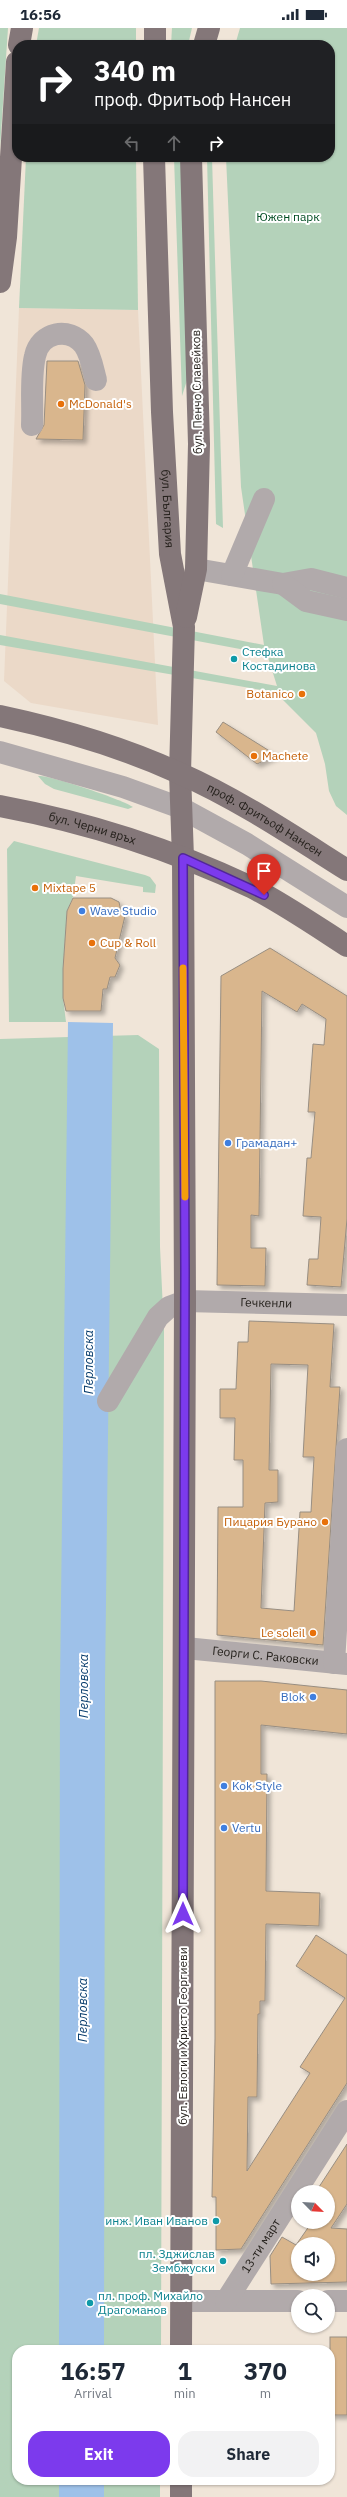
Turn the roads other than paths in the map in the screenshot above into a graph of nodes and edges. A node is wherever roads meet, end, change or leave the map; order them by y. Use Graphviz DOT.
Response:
graph roads {
  1 [pos="22,28"];
  2 [pos="155,28"];
  3 [pos="200,28"];
  4 [pos="209,28"];
  5 [pos="20,40"];
  6 [pos="155,40"];
  7 [pos="199,40"];
  8 [pos="205,40"];
  9 [pos="12,142"];
  10 [pos="154,162"];
  11 [pos="191,162"];
  12 [pos="0,282"];
  13 [pos="96,380"];
  14 [pos="32,424"];
  15 [pos="264,499"];
  16 [pos="196,569"];
  17 [pos="232,575"];
  18 [pos="283,584"];
  19 [pos="347,588"];
  20 [pos="347,610"];
  21 [pos="184,627"];
  22 [pos="0,716"];
  23 [pos="0,752"];
  24 [pos="180,773"];
  25 [pos="0,806"];
  26 [pos="181,808"];
  27 [pos="183,858"];
  28 [pos="347,870"];
  29 [pos="347,907"];
  30 [pos="347,946"];
  31 [pos="185,1301"];
  32 [pos="347,1304"];
  33 [pos="108,1401"];
  34 [pos="347,1449"];
  35 [pos="184,1648"];
  36 [pos="340,1664"];
  37 [pos="347,2111"];
  38 [pos="182,2301"];
  39 [pos="226,2301"];
  40 [pos="291,2301"];
  41 [pos="335,2301"];
  42 [pos="347,2301"];
  43 [pos="181,2345"];
  44 [pos="181,2485"];
  45 [pos="181,2497"];
  1 -- 5 [label="main road"];
  2 -- 6 [label="main road"];
  3 -- 7 [label="main road"];
  4 -- 8 [label="main road"];
  9 -- 12 [label="main road"];
  10 -- 21 [label="main road, бул. България"];
  11 -- 16 [label="main road, бул. Пенчо Славейков"];
  13 -- 14 [label="street"];
  15 -- 17 [label="street"];
  16 -- 17 [label="street"];
  16 -- 21 [label="main road, бул. Пенчо Славейков"];
  17 -- 18 [label="street"];
  18 -- 19 [label="street"];
  18 -- 20 [label="street"];
  21 -- 24 [label="main road, бул. България"];
  22 -- 24 [label="main road"];
  23 -- 26 [label="street"];
  24 -- 26 [label="main road, бул. България"];
  24 -- 28 [label="main road, проф. Фритьоф Нансен"];
  25 -- 27 [label="main road, бул. Черни връх"];
  26 -- 27 [label="main road, бул. България"];
  26 -- 29 [label="street"];
  27 -- 30 [label="main road"];
  27 -- 31 [label="main road, бул. Евлоги и Христо Георгиеви"];
  31 -- 32 [label="street, Гечкенли"];
  31 -- 33 [label="street"];
  31 -- 35 [label="main road, бул. Евлоги и Христо Георгиеви"];
  34 -- 36 [label="street"];
  35 -- 36 [label="street, Георги С. Раковски"];
  35 -- 38 [label="main road, бул. Евлоги и Христо Георгиеви"];
  37 -- 39 [label="street, 13-ти март"];
  38 -- 39 [label="street"];
  38 -- 43 [label="main road, бул. Евлоги и Христо Георгиеви"];
  39 -- 40 [label="street"];
  41 -- 42 [label="street"];
  44 -- 45 [label="main road"];
}
